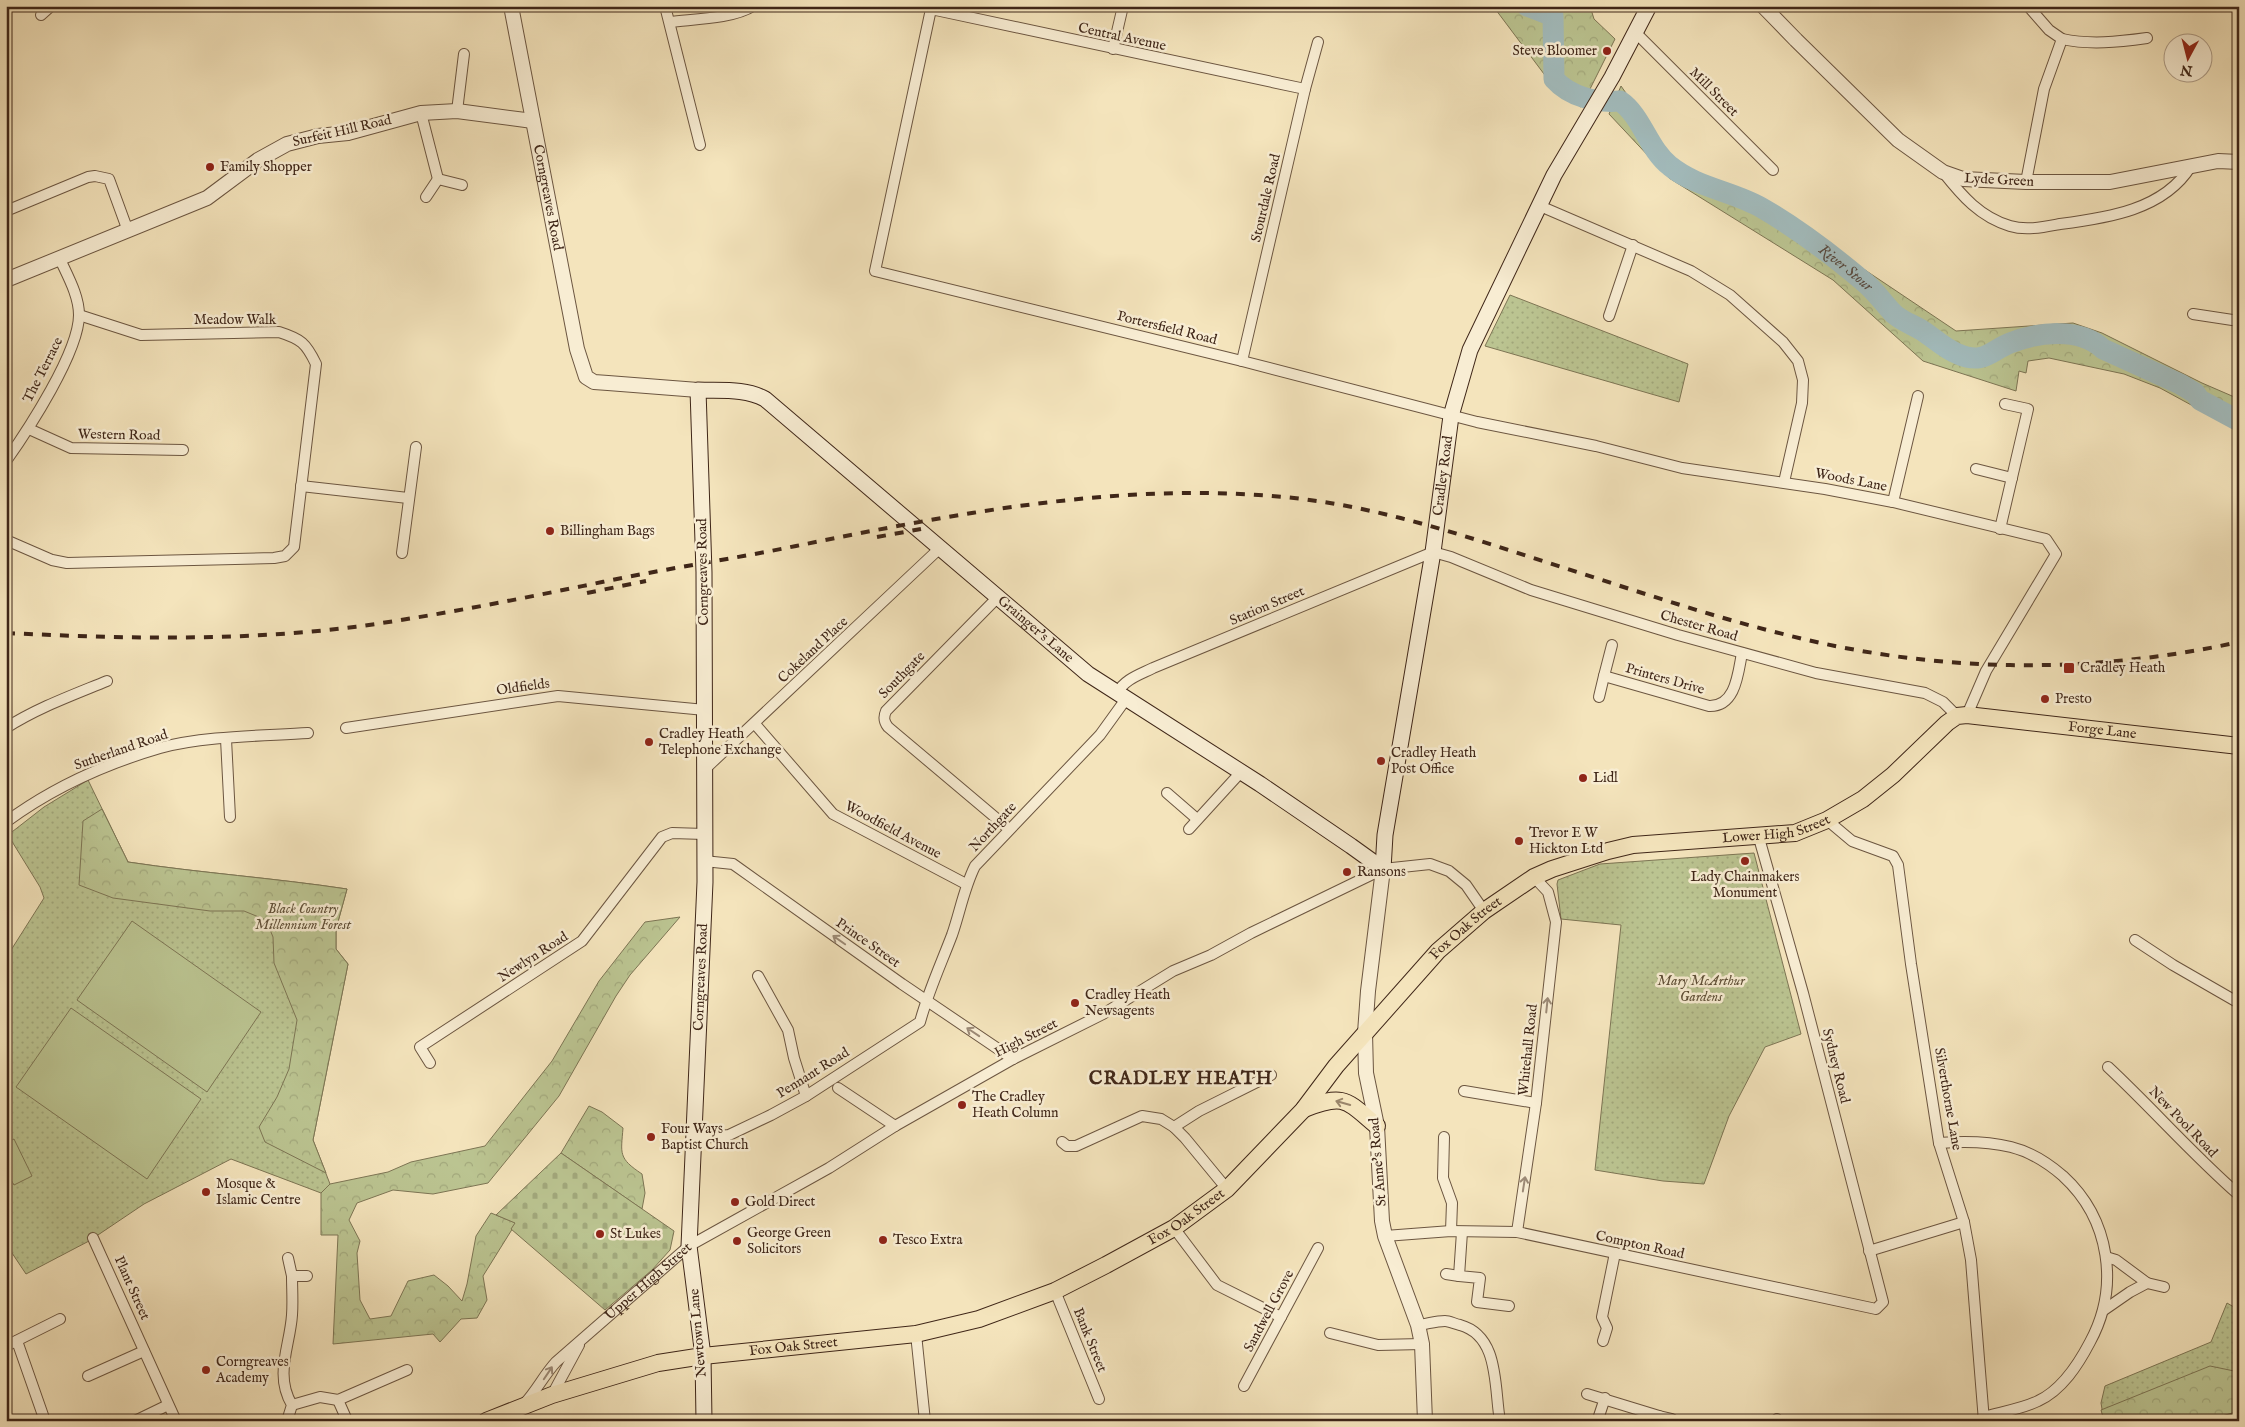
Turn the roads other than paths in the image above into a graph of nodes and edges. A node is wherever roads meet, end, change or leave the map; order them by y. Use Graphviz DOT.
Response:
graph roads {
  1 [pos="51,6"];
  2 [pos="512,6"];
  3 [pos="665,6"];
  4 [pos="753,6"];
  5 [pos="1123,6"];
  6 [pos="1649,6"];
  7 [pos="1763,6"];
  8 [pos="2028,6"];
  9 [pos="41,15"];
  10 [pos="670,22"];
  11 [pos="1636,33"];
  12 [pos="2147,38"];
  13 [pos="2062,40"];
  14 [pos="1318,42"];
  15 [pos="1112,49"];
  16 [pos="464,54"];
  17 [pos="1305,89"];
  18 [pos="457,111"];
  19 [pos="421,113"];
  20 [pos="533,121"];
  21 [pos="700,145"];
  22 [pos="2239,162"];
  23 [pos="2191,166"];
  24 [pos="1773,170"];
  25 [pos="1943,172"];
  26 [pos="438,178"];
  27 [pos="2026,182"];
  28 [pos="462,184"];
  29 [pos="426,197"];
  30 [pos="1540,206"];
  31 [pos="6,211"];
  32 [pos="128,230"];
  33 [pos="1633,245"];
  34 [pos="59,257"];
  35 [pos="875,271"];
  36 [pos="6,280"];
  37 [pos="2193,314"];
  38 [pos="79,315"];
  39 [pos="1609,316"];
  40 [pos="2239,321"];
  41 [pos="1242,361"];
  42 [pos="698,390"];
  43 [pos="1918,396"];
  44 [pos="2005,404"];
  45 [pos="1450,416"];
  46 [pos="28,430"];
  47 [pos="416,448"];
  48 [pos="183,450"];
  49 [pos="6,461"];
  50 [pos="1976,469"];
  51 [pos="2012,478"];
  52 [pos="1784,482"];
  53 [pos="301,486"];
  54 [pos="408,498"];
  55 [pos="1893,502"];
  56 [pos="2000,529"];
  57 [pos="6,540"];
  58 [pos="940,548"];
  59 [pos="1433,552"];
  60 [pos="402,553"];
  61 [pos="998,597"];
  62 [pos="1612,645"];
  63 [pos="1742,653"];
  64 [pos="1604,676"];
  65 [pos="107,682"];
  66 [pos="1121,696"];
  67 [pos="1599,697"];
  68 [pos="705,710"];
  69 [pos="1962,716"];
  70 [pos="755,724"];
  71 [pos="6,728"];
  72 [pos="346,728"];
  73 [pos="308,733"];
  74 [pos="226,739"];
  75 [pos="2239,746"];
  76 [pos="704,770"];
  77 [pos="1241,772"];
  78 [pos="1167,793"];
  79 [pos="230,817"];
  80 [pos="1198,819"];
  81 [pos="1828,820"];
  82 [pos="6,822"];
  83 [pos="1009,829"];
  84 [pos="1189,829"];
  85 [pos="704,834"];
  86 [pos="1760,838"];
  87 [pos="704,861"];
  88 [pos="1552,868"];
  89 [pos="1383,869"];
  90 [pos="1534,877"];
  91 [pos="966,884"];
  92 [pos="1484,911"];
  93 [pos="2135,940"];
  94 [pos="758,976"];
  95 [pos="926,1001"];
  96 [pos="2239,1002"];
  97 [pos="1365,1033"];
  98 [pos="1013,1059"];
  99 [pos="430,1063"];
  100 [pos="2108,1067"];
  101 [pos="1271,1075"];
  102 [pos="838,1088"];
  103 [pos="1464,1091"];
  104 [pos="806,1096"];
  105 [pos="1536,1103"];
  106 [pos="1303,1110"];
  107 [pos="894,1126"];
  108 [pos="1377,1126"];
  109 [pos="1174,1127"];
  110 [pos="1444,1137"];
  111 [pos="694,1139"];
  112 [pos="1062,1142"];
  113 [pos="1939,1143"];
  114 [pos="1227,1189"];
  115 [pos="2239,1196"];
  116 [pos="1964,1222"];
  117 [pos="1174,1228"];
  118 [pos="1451,1231"];
  119 [pos="1462,1232"];
  120 [pos="1517,1232"];
  121 [pos="1385,1236"];
  122 [pos="94,1238"];
  123 [pos="689,1246"];
  124 [pos="1318,1248"];
  125 [pos="1869,1251"];
  126 [pos="1615,1254"];
  127 [pos="2106,1256"];
  128 [pos="288,1258"];
  129 [pos="1446,1274"];
  130 [pos="292,1276"];
  131 [pos="306,1276"];
  132 [pos="1458,1276"];
  133 [pos="2147,1283"];
  134 [pos="2164,1287"];
  135 [pos="1055,1291"];
  136 [pos="1883,1302"];
  137 [pos="1509,1306"];
  138 [pos="2104,1310"];
  139 [pos="1281,1317"];
  140 [pos="60,1319"];
  141 [pos="1418,1325"];
  142 [pos="1330,1333"];
  143 [pos="916,1334"];
  144 [pos="1603,1340"];
  145 [pos="17,1341"];
  146 [pos="1422,1344"];
  147 [pos="6,1346"];
  148 [pos="144,1350"];
  149 [pos="703,1356"];
  150 [pos="406,1370"];
  151 [pos="88,1376"];
  152 [pos="1244,1386"];
  153 [pos="1587,1394"];
  154 [pos="552,1395"];
  155 [pos="1605,1398"];
  156 [pos="1099,1399"];
  157 [pos="338,1400"];
  158 [pos="524,1404"];
  159 [pos="168,1405"];
  160 [pos="292,1405"];
  161 [pos="1599,1416"];
  162 [pos="346,1418"];
  163 [pos="1658,1418"];
  164 [pos="1672,1419"];
  165 [pos="1984,1419"];
  166 [pos="45,1421"];
  167 [pos="135,1421"];
  168 [pos="176,1421"];
  169 [pos="287,1421"];
  170 [pos="486,1421"];
  171 [pos="704,1421"];
  172 [pos="925,1421"];
  173 [pos="1425,1421"];
  174 [pos="1500,1421"];
  1 -- 9 [label="street"];
  2 -- 20 [label="street, Corngreaves Road"];
  3 -- 10 [label="street"];
  4 -- 10 [label="street"];
  5 -- 15 [label="street"];
  6 -- 11 [label="main road, Cradley Road"];
  7 -- 25 [label="street, Lyde Green"];
  8 -- 13 [label="street"];
  10 -- 21 [label="street"];
  11 -- 24 [label="street, Mill Street"];
  11 -- 30 [label="main road, Cradley Road"];
  12 -- 13 [label="street"];
  13 -- 27 [label="street"];
  14 -- 17 [label="street, Stourdale Road"];
  15 -- 17 [label="street, Central Avenue"];
  15 -- 35 [label="street, Central Avenue"];
  16 -- 18 [label="street"];
  17 -- 41 [label="street, Stourdale Road"];
  18 -- 19 [label="street, Surfeit Hill Road"];
  18 -- 20 [label="street, Surfeit Hill Road"];
  19 -- 26 [label="street"];
  19 -- 32 [label="street, Surfeit Hill Road"];
  20 -- 42 [label="street, Corngreaves Road"];
  22 -- 23 [label="street, Lyde Green"];
  23 -- 25 [label="street"];
  23 -- 27 [label="street, Lyde Green"];
  25 -- 27 [label="street, Lyde Green"];
  26 -- 28 [label="street"];
  26 -- 29 [label="street"];
  30 -- 33 [label="street"];
  30 -- 45 [label="main road, Cradley Road"];
  31 -- 32 [label="street"];
  32 -- 34 [label="street, Surfeit Hill Road"];
  33 -- 39 [label="street"];
  33 -- 52 [label="street"];
  34 -- 36 [label="street, Surfeit Hill Road"];
  34 -- 38 [label="street, The Terrace"];
  35 -- 41 [label="street, Portersfield Road"];
  37 -- 40 [label="street"];
  38 -- 46 [label="street, The Terrace"];
  38 -- 53 [label="street, Meadow Walk"];
  41 -- 45 [label="street, Portersfield Road"];
  42 -- 58 [label="main road, Grainger's Lane"];
  42 -- 68 [label="main road, Corngreaves Road"];
  43 -- 55 [label="street"];
  44 -- 51 [label="street"];
  45 -- 52 [label="street, Woods Lane"];
  45 -- 59 [label="main road, Cradley Road"];
  46 -- 48 [label="street, Western Road"];
  46 -- 49 [label="street, The Terrace"];
  47 -- 54 [label="street"];
  50 -- 51 [label="street"];
  51 -- 56 [label="street"];
  52 -- 55 [label="street, Woods Lane"];
  53 -- 54 [label="street"];
  53 -- 57 [label="street, Meadow Walk"];
  54 -- 60 [label="street"];
  55 -- 56 [label="street, Woods Lane"];
  56 -- 69 [label="street, Woods Lane"];
  58 -- 61 [label="main road, Grainger's Lane"];
  58 -- 70 [label="street, Cokeland Place"];
  59 -- 63 [label="street, Chester Road"];
  59 -- 66 [label="street, Station Street"];
  59 -- 89 [label="main road, Cradley Road"];
  61 -- 66 [label="main road, Grainger's Lane"];
  61 -- 83 [label="street, Southgate"];
  62 -- 64 [label="street, Printers Drive"];
  63 -- 64 [label="street, Printers Drive"];
  63 -- 69 [label="street, Chester Road"];
  64 -- 67 [label="street, Printers Drive"];
  65 -- 71 [label="street"];
  66 -- 77 [label="main road, Grainger's Lane"];
  66 -- 83 [label="street, Northgate"];
  68 -- 72 [label="street, Oldfields"];
  68 -- 76 [label="main road, Corngreaves Road"];
  69 -- 75 [label="main road, Forge Lane"];
  69 -- 81 [label="main road, Lower High Street"];
  70 -- 76 [label="street, Cokeland Place"];
  70 -- 91 [label="street, Woodfield Avenue"];
  73 -- 74 [label="street, Sutherland Road"];
  74 -- 79 [label="street"];
  74 -- 82 [label="street, Sutherland Road"];
  76 -- 85 [label="main road, Corngreaves Road"];
  77 -- 80 [label="street"];
  77 -- 89 [label="main road, Grainger's Lane"];
  78 -- 80 [label="street"];
  80 -- 84 [label="street"];
  81 -- 86 [label="main road, Lower High Street"];
  81 -- 113 [label="street, Silverthorne Lane"];
  83 -- 91 [label="street, Northgate"];
  85 -- 87 [label="main road, Corngreaves Road"];
  85 -- 99 [label="street, Newlyn Road"];
  86 -- 88 [label="main road, Lower High Street"];
  86 -- 125 [label="street, Sydney Road"];
  95 -- 87 [label="street, Prince Street, one-way"];
  87 -- 111 [label="main road, Corngreaves Road"];
  88 -- 90 [label="main road, Fox Oak Street"];
  89 -- 92 [label="street"];
  89 -- 97 [label="street, St Anne's Road"];
  89 -- 98 [label="street, High Street"];
  90 -- 92 [label="main road, Fox Oak Street"];
  105 -- 90 [label="street, Whitehall Road, one-way"];
  91 -- 95 [label="street, Northgate"];
  92 -- 97 [label="main road, Fox Oak Street"];
  93 -- 96 [label="street"];
  94 -- 104 [label="street"];
  98 -- 95 [label="street, Prince Street, one-way"];
  95 -- 104 [label="street, Pennant Road"];
  97 -- 106 [label="main road, Fox Oak Street"];
  97 -- 108 [label="street, St Anne's Road"];
  98 -- 107 [label="street, High Street"];
  100 -- 115 [label="street, New Pool Road"];
  101 -- 109 [label="street"];
  102 -- 107 [label="street"];
  103 -- 105 [label="street"];
  104 -- 111 [label="street, Pennant Road"];
  120 -- 105 [label="street, Whitehall Road, one-way"];
  108 -- 106 [label="main road, one-way"];
  106 -- 114 [label="main road, Fox Oak Street"];
  107 -- 123 [label="street, High Street"];
  108 -- 121 [label="street, St Anne's Road"];
  109 -- 112 [label="street"];
  109 -- 114 [label="street"];
  110 -- 118 [label="street"];
  111 -- 123 [label="main road, Corngreaves Road"];
  113 -- 116 [label="street, Silverthorne Lane"];
  113 -- 127 [label="street"];
  114 -- 117 [label="main road, Fox Oak Street"];
  116 -- 125 [label="street"];
  116 -- 165 [label="street, Silverthorne Lane"];
  117 -- 135 [label="main road, Fox Oak Street"];
  117 -- 139 [label="street"];
  118 -- 119 [label="street, Compton Road"];
  118 -- 121 [label="street, Compton Road"];
  119 -- 120 [label="street, Compton Road"];
  119 -- 132 [label="street"];
  120 -- 126 [label="street, Compton Road"];
  121 -- 141 [label="street, St Anne's Road"];
  122 -- 148 [label="street, Plant Street"];
  123 -- 149 [label="main road, Newtown Lane"];
  123 -- 154 [label="street, Upper High Street"];
  158 -- 123 [label="street, Upper High Street, one-way"];
  124 -- 139 [label="street, Sandwell Grove"];
  125 -- 136 [label="street, Sydney Road"];
  126 -- 136 [label="street, Compton Road"];
  126 -- 144 [label="street"];
  127 -- 133 [label="street"];
  127 -- 138 [label="street"];
  128 -- 130 [label="street"];
  129 -- 132 [label="street"];
  130 -- 131 [label="street"];
  130 -- 160 [label="street"];
  132 -- 137 [label="street"];
  133 -- 134 [label="street"];
  133 -- 138 [label="street"];
  135 -- 143 [label="main road, Fox Oak Street"];
  135 -- 156 [label="street, Bank Street"];
  138 -- 165 [label="street"];
  139 -- 152 [label="street, Sandwell Grove"];
  140 -- 145 [label="street"];
  141 -- 146 [label="street, St Anne's Road"];
  141 -- 174 [label="street"];
  142 -- 146 [label="street"];
  143 -- 149 [label="main road, Fox Oak Street"];
  143 -- 172 [label="street"];
  145 -- 147 [label="street"];
  145 -- 166 [label="street"];
  146 -- 173 [label="street, St Anne's Road"];
  148 -- 151 [label="street"];
  148 -- 159 [label="street, Plant Street"];
  149 -- 154 [label="main road, Upper High Street"];
  149 -- 171 [label="main road, Newtown Lane"];
  150 -- 157 [label="street"];
  153 -- 155 [label="street"];
  154 -- 158 [label="main road, Upper High Street"];
  155 -- 161 [label="street"];
  155 -- 163 [label="street"];
  157 -- 160 [label="street"];
  157 -- 162 [label="street"];
  158 -- 170 [label="main road, Upper High Street"];
  159 -- 167 [label="street"];
  159 -- 168 [label="street, Plant Street"];
  160 -- 169 [label="street"];
  163 -- 164 [label="street"];
}
